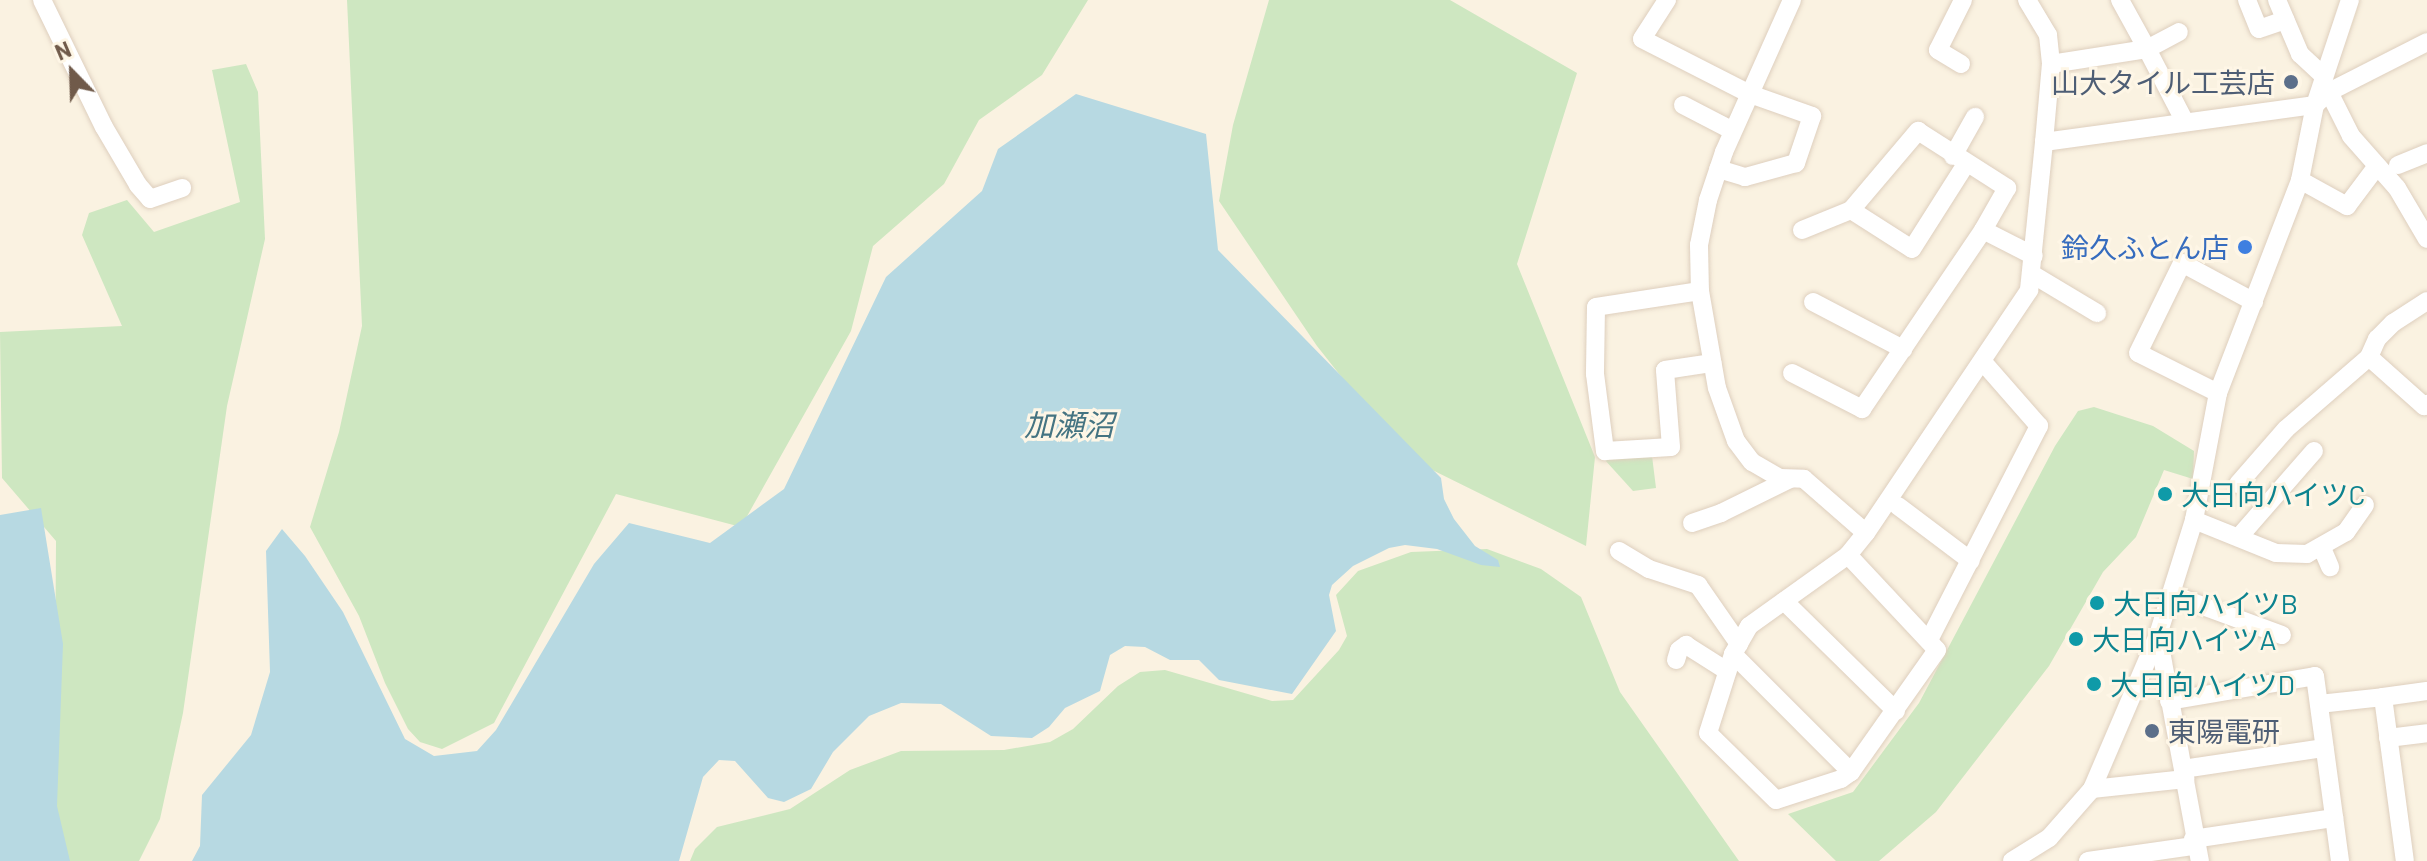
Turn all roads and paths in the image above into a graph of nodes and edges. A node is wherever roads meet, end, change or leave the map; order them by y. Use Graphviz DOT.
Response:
graph roads {
  1 [pos="42,0"];
  2 [pos="1667,0"];
  3 [pos="1792,0"];
  4 [pos="1963,0"];
  5 [pos="2027,0"];
  6 [pos="2120,0"];
  7 [pos="2247,0"];
  8 [pos="2277,0"];
  9 [pos="2350,0"];
  10 [pos="2285,20"];
  11 [pos="2179,32"];
  12 [pos="2427,42"];
  13 [pos="2147,49"];
  14 [pos="1961,64"];
  15 [pos="2051,64"];
  16 [pos="2327,84"];
  17 [pos="1750,94"];
  18 [pos="1683,105"];
  19 [pos="2315,105"];
  20 [pos="1975,117"];
  21 [pos="2185,122"];
  22 [pos="1733,131"];
  23 [pos="2044,142"];
  24 [pos="2427,153"];
  25 [pos="1959,160"];
  26 [pos="2398,165"];
  27 [pos="2377,166"];
  28 [pos="1718,169"];
  29 [pos="2300,180"];
  30 [pos="182,188"];
  31 [pos="1851,210"];
  32 [pos="1802,230"];
  33 [pos="1983,230"];
  34 [pos="2427,239"];
  35 [pos="2033,265"];
  36 [pos="1700,291"];
  37 [pos="2427,301"];
  38 [pos="1813,302"];
  39 [pos="2254,302"];
  40 [pos="2097,313"];
  41 [pos="1903,349"];
  42 [pos="2369,357"];
  43 [pos="1983,362"];
  44 [pos="1712,363"];
  45 [pos="1792,373"];
  46 [pos="2218,393"];
  47 [pos="2427,404"];
  48 [pos="2314,451"];
  49 [pos="1790,479"];
  50 [pos="2238,484"];
  51 [pos="2365,505"];
  52 [pos="1898,506"];
  53 [pos="2194,520"];
  54 [pos="1692,523"];
  55 [pos="1866,533"];
  56 [pos="2239,537"];
  57 [pos="2322,548"];
  58 [pos="1619,551"];
  59 [pos="1848,555"];
  60 [pos="1971,561"];
  61 [pos="2330,567"];
  62 [pos="2173,595"];
  63 [pos="1784,601"];
  64 [pos="2158,635"];
  65 [pos="2282,635"];
  66 [pos="1929,640"];
  67 [pos="1733,656"];
  68 [pos="1676,660"];
  69 [pos="2427,691"];
  70 [pos="2383,697"];
  71 [pos="2169,701"];
  72 [pos="2319,704"];
  73 [pos="1896,711"];
  74 [pos="2427,733"];
  75 [pos="2388,738"];
  76 [pos="2324,748"];
  77 [pos="1851,772"];
  78 [pos="2184,774"];
  79 [pos="2092,789"];
  80 [pos="2334,818"];
  81 [pos="2196,848"];
  82 [pos="2017,860"];
  83 [pos="2088,861"];
  84 [pos="2340,861"];
  85 [pos="2405,861"];
  1 -- 30 [label="street"];
  2 -- 17 [label="street"];
  3 -- 17 [label="street"];
  4 -- 14 [label="street"];
  5 -- 15 [label="street"];
  6 -- 13 [label="street"];
  7 -- 10 [label="street"];
  8 -- 10 [label="street"];
  9 -- 16 [label="street"];
  10 -- 16 [label="street"];
  11 -- 13 [label="street"];
  12 -- 16 [label="street"];
  13 -- 15 [label="street"];
  13 -- 21 [label="street"];
  15 -- 23 [label="street"];
  16 -- 19 [label="street"];
  16 -- 27 [label="street"];
  17 -- 22 [label="street"];
  17 -- 28 [label="street"];
  18 -- 22 [label="street"];
  19 -- 21 [label="street"];
  19 -- 29 [label="street"];
  20 -- 25 [label="street"];
  21 -- 23 [label="street"];
  22 -- 28 [label="street"];
  23 -- 35 [label="street"];
  24 -- 26 [label="street"];
  25 -- 31 [label="street"];
  25 -- 31 [label="street"];
  25 -- 33 [label="street"];
  27 -- 29 [label="street"];
  27 -- 34 [label="street"];
  28 -- 36 [label="street"];
  29 -- 39 [label="street"];
  31 -- 32 [label="street"];
  33 -- 35 [label="street"];
  33 -- 41 [label="street"];
  35 -- 40 [label="street"];
  35 -- 43 [label="street"];
  36 -- 44 [label="street"];
  36 -- 44 [label="street"];
  37 -- 42 [label="street"];
  38 -- 41 [label="street"];
  39 -- 46 [label="street"];
  39 -- 46 [label="street"];
  41 -- 45 [label="street"];
  42 -- 47 [label="street"];
  42 -- 50 [label="street"];
  43 -- 55 [label="street"];
  43 -- 60 [label="street"];
  44 -- 49 [label="street"];
  46 -- 53 [label="street"];
  48 -- 56 [label="street"];
  49 -- 54 [label="street"];
  49 -- 55 [label="street"];
  51 -- 57 [label="street"];
  52 -- 60 [label="street"];
  53 -- 56 [label="street"];
  53 -- 62 [label="street"];
  55 -- 59 [label="street"];
  56 -- 57 [label="street"];
  57 -- 61 [label="street"];
  58 -- 67 [label="street"];
  59 -- 63 [label="street"];
  59 -- 66 [label="street"];
  60 -- 66 [label="street"];
  62 -- 64 [label="street"];
  62 -- 65 [label="street"];
  63 -- 67 [label="street"];
  63 -- 73 [label="street"];
  64 -- 71 [label="street"];
  64 -- 79 [label="street"];
  66 -- 73 [label="street"];
  67 -- 68 [label="street"];
  67 -- 77 [label="street"];
  67 -- 77 [label="street"];
  69 -- 70 [label="street"];
  70 -- 72 [label="street"];
  70 -- 75 [label="street"];
  71 -- 72 [label="street"];
  71 -- 78 [label="street"];
  72 -- 76 [label="street"];
  73 -- 77 [label="street"];
  74 -- 75 [label="street"];
  75 -- 85 [label="street"];
  76 -- 78 [label="street"];
  76 -- 80 [label="street"];
  78 -- 79 [label="street"];
  78 -- 81 [label="street"];
  79 -- 82 [label="street"];
  80 -- 81 [label="street"];
  80 -- 84 [label="street"];
  81 -- 83 [label="street"];
}
